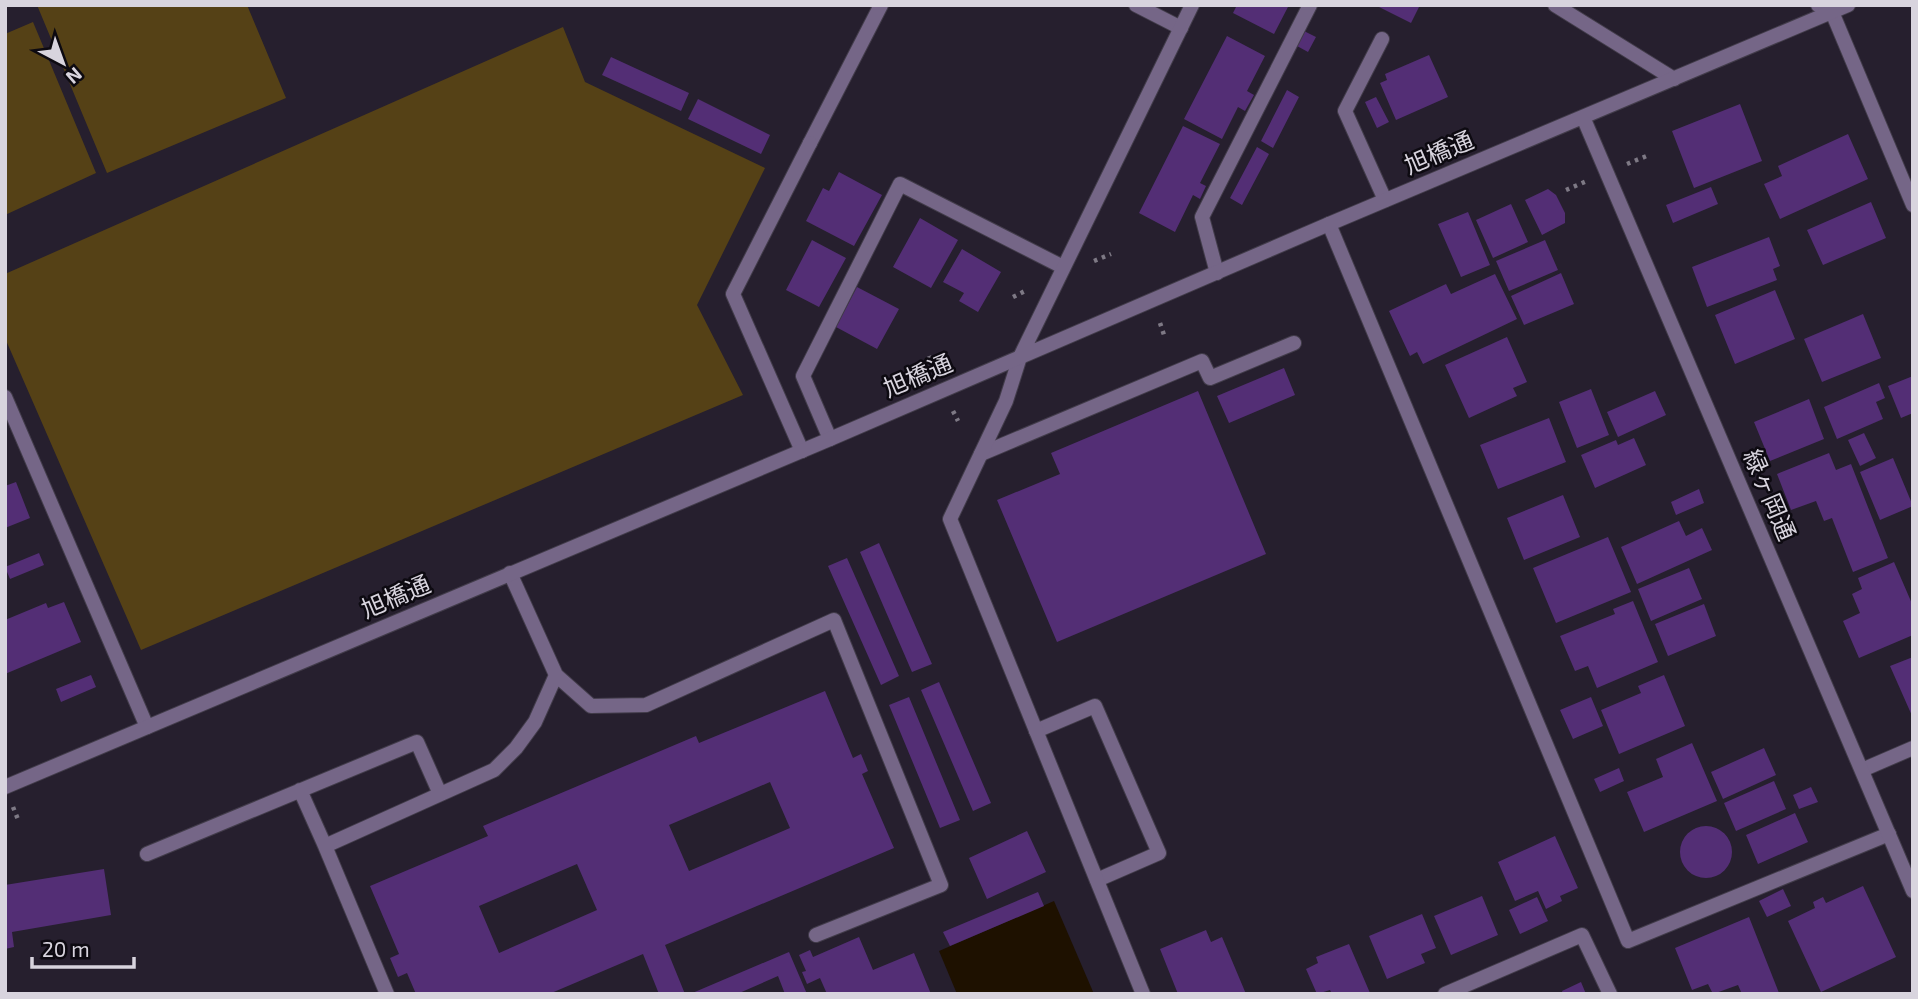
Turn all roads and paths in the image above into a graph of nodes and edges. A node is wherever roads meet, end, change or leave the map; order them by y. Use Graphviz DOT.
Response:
graph roads {
  1 [pos="881,5"];
  2 [pos="1136,5"];
  3 [pos="1192,5"];
  4 [pos="1310,5"];
  5 [pos="1556,5"];
  6 [pos="1818,5"];
  7 [pos="1848,5"];
  8 [pos="1832,12"];
  9 [pos="1181,28"];
  10 [pos="1382,39"];
  11 [pos="1674,79"];
  12 [pos="1583,117"];
  13 [pos="1385,200"];
  14 [pos="1913,205"];
  15 [pos="1329,224"];
  16 [pos="1063,267"];
  17 [pos="1217,273"];
  18 [pos="1294,343"];
  19 [pos="1020,357"];
  20 [pos="5,397"];
  21 [pos="831,439"];
  22 [pos="802,451"];
  23 [pos="981,454"];
  24 [pos="510,573"];
  25 [pos="556,676"];
  26 [pos="147,727"];
  27 [pos="1036,731"];
  28 [pos="1913,748"];
  29 [pos="1862,770"];
  30 [pos="5,787"];
  31 [pos="300,790"];
  32 [pos="440,794"];
  33 [pos="1889,834"];
  34 [pos="324,846"];
  35 [pos="147,853"];
  36 [pos="1097,880"];
  37 [pos="1913,891"];
  38 [pos="817,935"];
  39 [pos="387,994"];
  40 [pos="1143,994"];
  41 [pos="1445,994"];
  42 [pos="1610,994"];
  1 -- 22 [label="street"];
  2 -- 9 [label="street"];
  3 -- 9 [label="street"];
  4 -- 17 [label="street"];
  5 -- 11 [label="street"];
  6 -- 8 [label="street"];
  7 -- 8 [label="street, 旭橋通"];
  8 -- 11 [label="street, 旭橋通"];
  8 -- 14 [label="street"];
  9 -- 16 [label="street"];
  10 -- 13 [label="street"];
  11 -- 12 [label="street, 旭橋通"];
  12 -- 13 [label="street, 旭橋通"];
  12 -- 29 [label="street, 緑ヶ岡通"];
  13 -- 15 [label="street, 旭橋通"];
  15 -- 17 [label="street, 旭橋通"];
  15 -- 33 [label="street"];
  16 -- 19 [label="street"];
  16 -- 21 [label="street"];
  17 -- 19 [label="street, 旭橋通"];
  18 -- 23 [label="street"];
  19 -- 21 [label="street, 旭橋通"];
  19 -- 23 [label="street"];
  20 -- 26 [label="street"];
  21 -- 22 [label="street, 旭橋通"];
  22 -- 24 [label="street, 旭橋通"];
  23 -- 27 [label="street"];
  24 -- 25 [label="street"];
  24 -- 26 [label="street, 旭橋通"];
  25 -- 32 [label="street"];
  25 -- 38 [label="street"];
  26 -- 30 [label="street, 旭橋通"];
  27 -- 36 [label="street"];
  27 -- 36 [label="street"];
  28 -- 29 [label="street"];
  29 -- 33 [label="street, 緑ヶ岡通"];
  31 -- 32 [label="street"];
  31 -- 34 [label="street"];
  31 -- 35 [label="street"];
  32 -- 34 [label="street"];
  33 -- 37 [label="street, 緑ヶ岡通"];
  34 -- 39 [label="street"];
  36 -- 40 [label="street"];
  41 -- 42 [label="street"];
}
